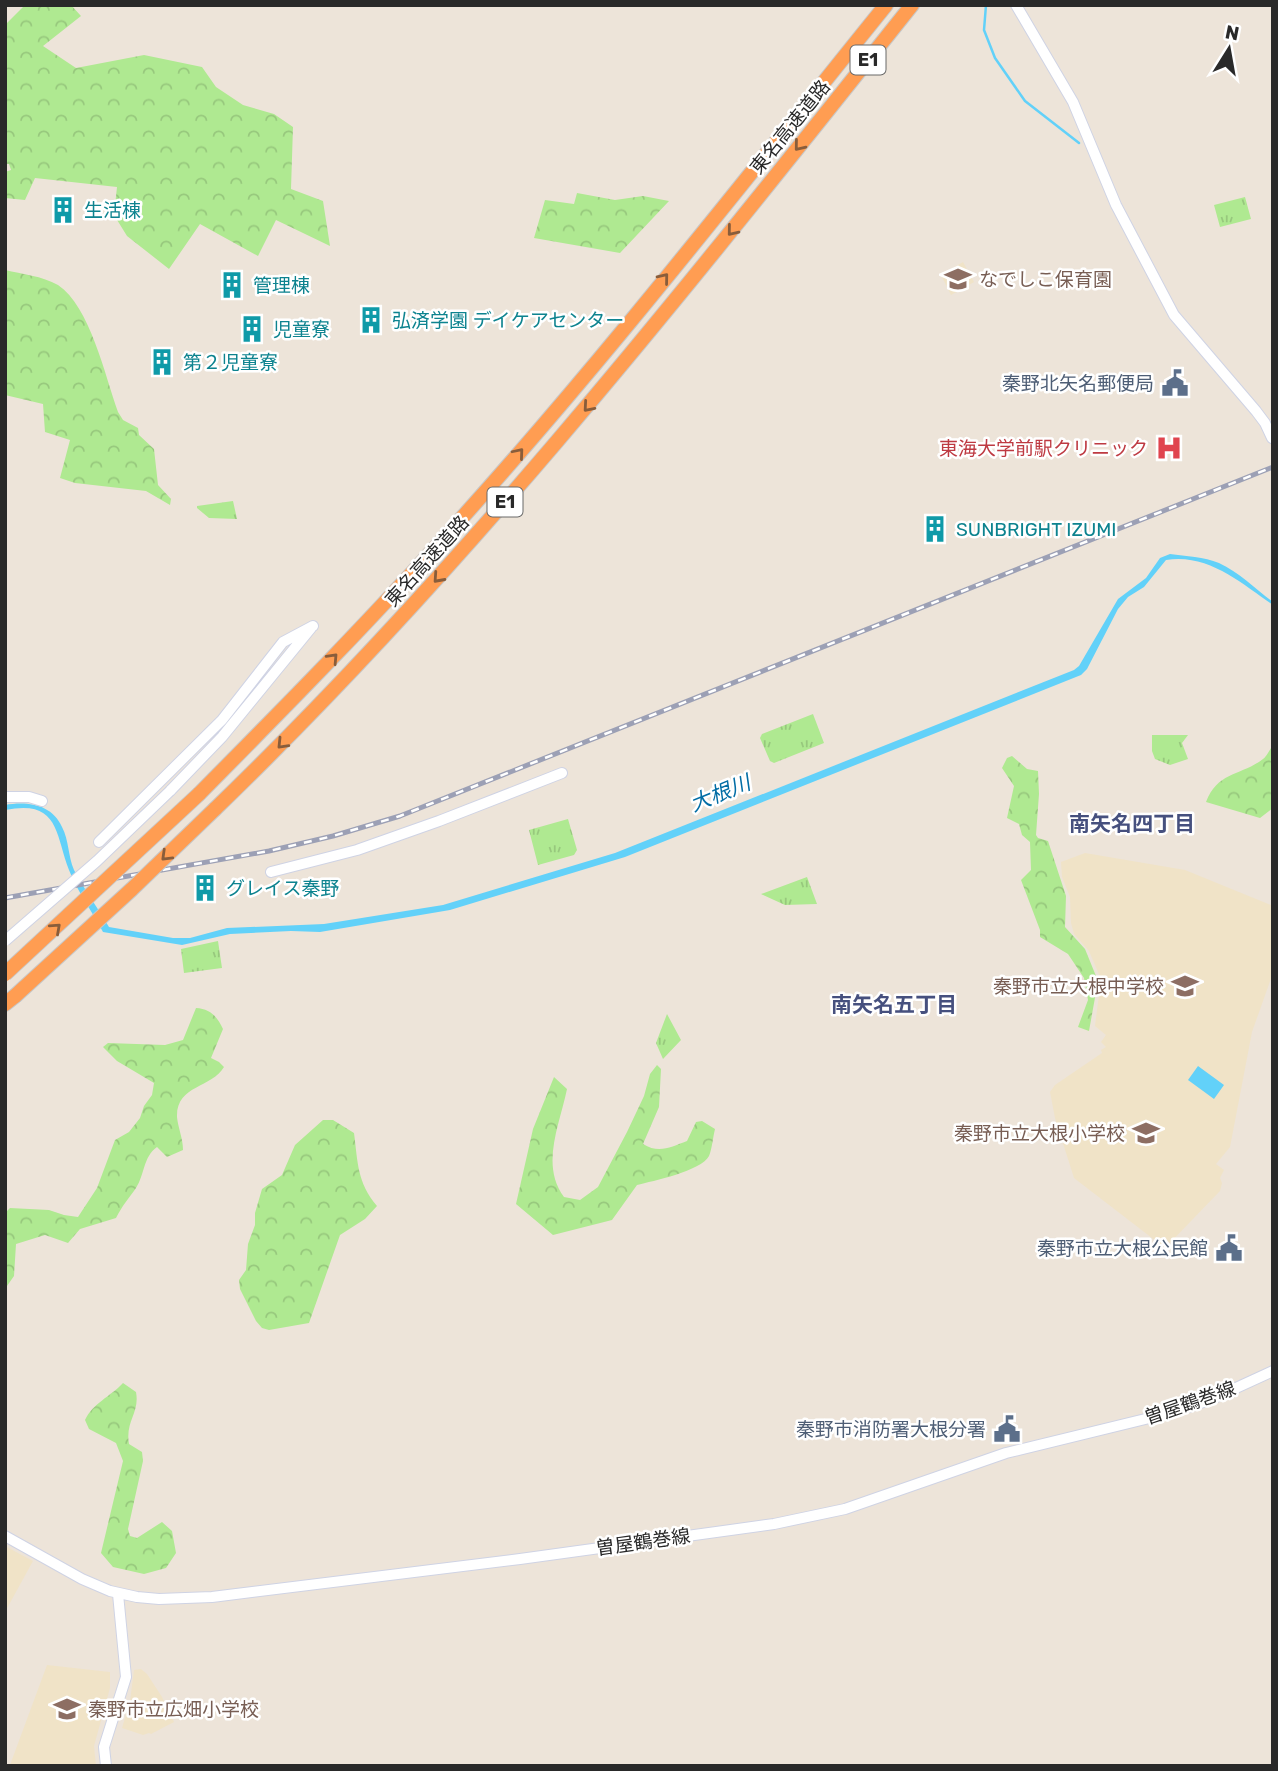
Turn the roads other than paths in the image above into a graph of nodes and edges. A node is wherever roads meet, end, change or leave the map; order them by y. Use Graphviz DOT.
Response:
graph roads {
  1 [pos="886,5"];
  2 [pos="912,5"];
  3 [pos="1016,5"];
  4 [pos="1272,438"];
  5 [pos="562,773"];
  6 [pos="5,797"];
  7 [pos="42,801"];
  8 [pos="99,842"];
  9 [pos="271,872"];
  10 [pos="5,941"];
  11 [pos="5,974"];
  12 [pos="10,1000"];
  13 [pos="1273,1371"];
  14 [pos="5,1536"];
  15 [pos="118,1594"];
  16 [pos="106,1766"];
  11 -- 1 [label="highway, 東名高速道路 / E1, one-way, bridge"];
  2 -- 12 [label="highway, 東名高速道路 / E1, one-way, bridge"];
  3 -- 4 [label="street"];
  5 -- 9 [label="street"];
  6 -- 7 [label="street"];
  8 -- 10 [label="street, bridge"];
  13 -- 15 [label="street, 曽屋鶴巻線"];
  14 -- 15 [label="street, 曽屋鶴巻線"];
  15 -- 16 [label="street"];
}
